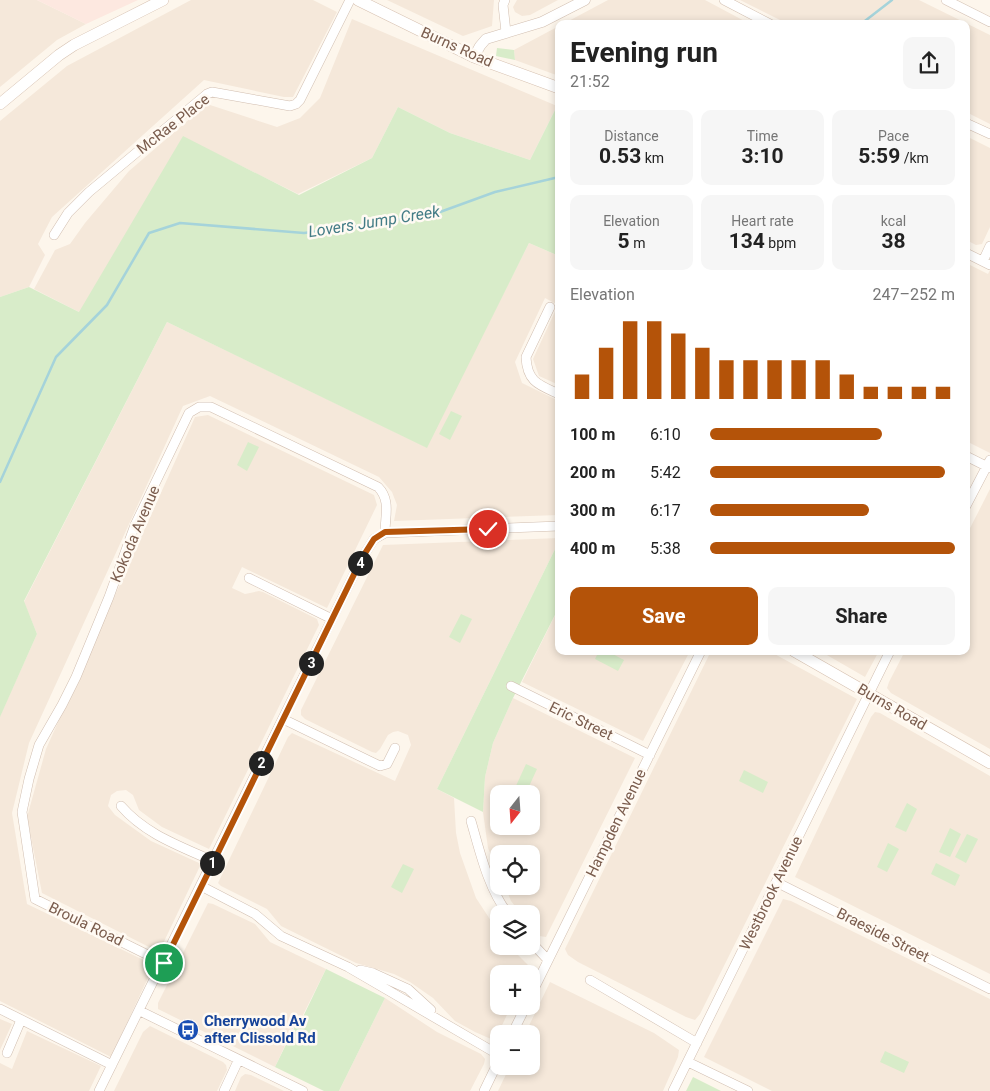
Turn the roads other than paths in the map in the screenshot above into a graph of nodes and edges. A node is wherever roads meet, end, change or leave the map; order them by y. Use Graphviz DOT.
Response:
graph roads {
  1 [pos="163,0"];
  2 [pos="350,0"];
  3 [pos="358,0"];
  4 [pos="505,0"];
  5 [pos="585,0"];
  6 [pos="724,0"];
  7 [pos="946,0"];
  8 [pos="762,20"];
  9 [pos="990,22"];
  10 [pos="506,32"];
  11 [pos="474,56"];
  12 [pos="555,86"];
  13 [pos="1,102"];
  14 [pos="970,125"];
  15 [pos="990,134"];
  16 [pos="54,235"];
  17 [pos="990,246"];
  18 [pos="970,255"];
  19 [pos="986,263"];
  20 [pos="550,308"];
  21 [pos="555,392"];
  22 [pos="970,458"];
  23 [pos="989,465"];
  24 [pos="970,499"];
  25 [pos="555,526"];
  26 [pos="385,532"];
  27 [pos="249,578"];
  28 [pos="332,619"];
  29 [pos="699,655"];
  30 [pos="801,655"];
  31 [pos="888,655"];
  32 [pos="511,686"];
  33 [pos="868,694"];
  34 [pos="283,719"];
  35 [pos="396,748"];
  36 [pos="650,755"];
  37 [pos="990,763"];
  38 [pos="121,806"];
  39 [pos="472,821"];
  40 [pos="213,861"];
  41 [pos="776,882"];
  42 [pos="201,886"];
  43 [pos="35,899"];
  44 [pos="503,905"];
  45 [pos="540,952"];
  46 [pos="548,960"];
  47 [pos="164,963"];
  48 [pos="540,976"];
  49 [pos="590,980"];
  50 [pos="990,989"];
  51 [pos="0,1009"];
  52 [pos="140,1011"];
  53 [pos="21,1020"];
  54 [pos="697,1043"];
  55 [pos="490,1050"];
  56 [pos="7,1053"];
  57 [pos="238,1061"];
  58 [pos="688,1062"];
  59 [pos="112,1065"];
  60 [pos="492,1075"];
  61 [pos="99,1091"];
  62 [pos="224,1091"];
  63 [pos="303,1091"];
  64 [pos="484,1091"];
  65 [pos="673,1091"];
  66 [pos="748,1091"];
  1 -- 13 [label="main road"];
  2 -- 16 [label="street, McRae Place"];
  3 -- 11 [label="main road, Burns Road"];
  4 -- 10 [label="street"];
  5 -- 10 [label="street"];
  6 -- 8 [label="street"];
  7 -- 9 [label="street"];
  10 -- 11 [label="street"];
  11 -- 12 [label="main road, Burns Road"];
  14 -- 15 [label="street"];
  17 -- 19 [label="street"];
  18 -- 19 [label="street"];
  20 -- 21 [label="street"];
  22 -- 23 [label="street"];
  23 -- 24 [label="street"];
  25 -- 26 [label="street"];
  26 -- 28 [label="street"];
  26 -- 43 [label="street, Kokoda Avenue"];
  27 -- 28 [label="street"];
  28 -- 34 [label="street"];
  29 -- 36 [label="street, Hampden Avenue"];
  30 -- 33 [label="main road, Burns Road"];
  31 -- 33 [label="street, Westbrook Avenue"];
  32 -- 36 [label="street, Eric Street"];
  33 -- 37 [label="main road, Burns Road"];
  33 -- 41 [label="street, Westbrook Avenue"];
  34 -- 35 [label="street"];
  34 -- 40 [label="street"];
  36 -- 46 [label="street, Hampden Avenue"];
  38 -- 40 [label="street"];
  39 -- 44 [label="street"];
  40 -- 42 [label="street"];
  41 -- 50 [label="street, Braeside Street"];
  41 -- 54 [label="street, Westbrook Avenue"];
  42 -- 47 [label="street"];
  42 -- 55 [label="street"];
  43 -- 47 [label="street, Broula Road"];
  45 -- 46 [label="street"];
  46 -- 48 [label="street, Hampden Avenue"];
  47 -- 52 [label="street"];
  49 -- 54 [label="street"];
  51 -- 53 [label="street"];
  52 -- 57 [label="street"];
  52 -- 59 [label="street"];
  53 -- 56 [label="street"];
  53 -- 59 [label="street"];
  54 -- 58 [label="street, Westbrook Avenue"];
  57 -- 62 [label="street"];
  57 -- 63 [label="street"];
  58 -- 65 [label="street, Westbrook Avenue"];
  58 -- 66 [label="street"];
  59 -- 61 [label="street"];
  60 -- 64 [label="street"];
}
